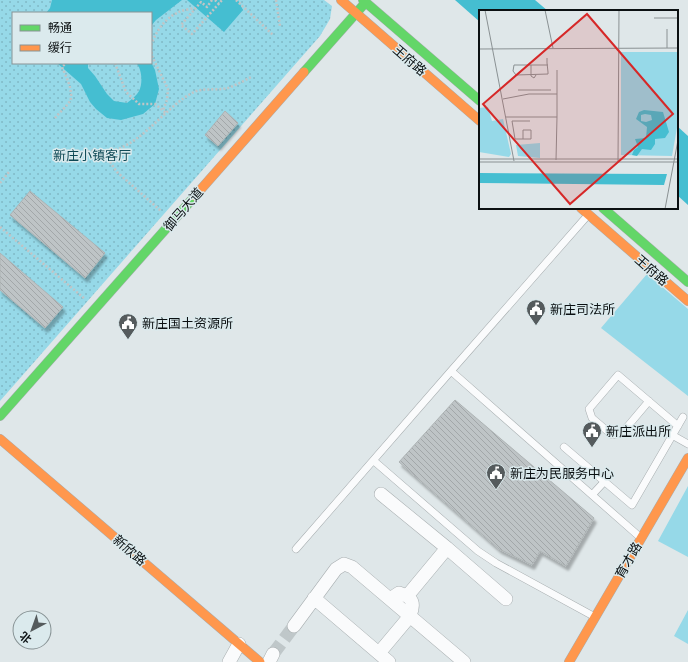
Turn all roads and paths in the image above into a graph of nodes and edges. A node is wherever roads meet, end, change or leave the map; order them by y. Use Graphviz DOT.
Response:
graph roads {
  1 [pos="214,0"];
  2 [pos="222,0"];
  3 [pos="236,0"];
  4 [pos="276,0"];
  5 [pos="341,0"];
  6 [pos="365,1"];
  7 [pos="219,4"];
  8 [pos="207,7"];
  9 [pos="196,8"];
  10 [pos="212,11"];
  11 [pos="356,14"];
  12 [pos="280,26"];
  13 [pos="273,35"];
  14 [pos="152,43"];
  15 [pos="152,56"];
  16 [pos="65,64"];
  17 [pos="115,64"];
  18 [pos="251,77"];
  19 [pos="479,100"];
  20 [pos="165,112"];
  21 [pos="55,118"];
  22 [pos="479,120"];
  23 [pos="109,150"];
  24 [pos="76,155"];
  25 [pos="10,172"];
  26 [pos="0,183"];
  27 [pos="604,209"];
  28 [pos="591,211"];
  29 [pos="172,221"];
  30 [pos="0,227"];
  31 [pos="688,282"];
  32 [pos="688,301"];
  33 [pos="96,308"];
  34 [pos="451,371"];
  35 [pos="649,401"];
  36 [pos="0,416"];
  37 [pos="683,417"];
  38 [pos="678,426"];
  39 [pos="672,435"];
  40 [pos="0,439"];
  41 [pos="688,444"];
  42 [pos="564,447"];
  43 [pos="688,458"];
  44 [pos="374,461"];
  45 [pos="604,482"];
  46 [pos="381,494"];
  47 [pos="592,495"];
  48 [pos="641,538"];
  49 [pos="447,548"];
  50 [pos="296,549"];
  51 [pos="408,596"];
  52 [pos="314,598"];
  53 [pos="390,599"];
  54 [pos="506,599"];
  55 [pos="410,616"];
  56 [pos="595,617"];
  57 [pos="294,626"];
  58 [pos="239,644"];
  59 [pos="379,653"];
  60 [pos="229,662"];
  61 [pos="260,662"];
  62 [pos="389,662"];
  63 [pos="464,662"];
  64 [pos="569,662"];
  1 -- 7 [label="path"];
  1 -- 8 [label="path"];
  2 -- 7 [label="path"];
  3 -- 13 [label="path"];
  4 -- 12 [label="path"];
  5 -- 11 [label="street, 王府路"];
  6 -- 11 [label="street, 御马大道"];
  6 -- 19 [label="street, 王府路"];
  7 -- 10 [label="path"];
  8 -- 9 [label="path"];
  8 -- 10 [label="path"];
  9 -- 10 [label="path"];
  9 -- 14 [label="path"];
  11 -- 22 [label="street, 王府路"];
  11 -- 29 [label="street, 御马大道"];
  15 -- 20 [label="path"];
  16 -- 21 [label="path"];
  17 -- 20 [label="path"];
  18 -- 20 [label="path"];
  20 -- 23 [label="path"];
  23 -- 24 [label="path"];
  23 -- 29 [label="path"];
  25 -- 26 [label="path"];
  27 -- 31 [label="street, 王府路"];
  28 -- 32 [label="street, 王府路"];
  28 -- 34 [label="lane"];
  29 -- 33 [label="street, 御马大道"];
  30 -- 33 [label="path"];
  33 -- 36 [label="street, 御马大道"];
  34 -- 44 [label="lane"];
  34 -- 47 [label="lane"];
  35 -- 35 [label="lane"];
  35 -- 38 [label="lane"];
  37 -- 38 [label="lane"];
  38 -- 39 [label="lane"];
  39 -- 41 [label="lane"];
  39 -- 45 [label="lane"];
  40 -- 58 [label="street, 新欣路"];
  42 -- 45 [label="lane"];
  43 -- 48 [label="street, 育才路"];
  44 -- 50 [label="lane"];
  44 -- 56 [label="lane"];
  45 -- 47 [label="lane"];
  46 -- 49 [label="street"];
  47 -- 48 [label="lane"];
  48 -- 56 [label="street, 育才路"];
  49 -- 51 [label="street"];
  49 -- 54 [label="street"];
  51 -- 53 [label="street"];
  51 -- 55 [label="street"];
  52 -- 53 [label="street"];
  52 -- 57 [label="street"];
  52 -- 59 [label="street"];
  53 -- 55 [label="street"];
  55 -- 59 [label="street"];
  55 -- 63 [label="street"];
  56 -- 64 [label="street, 育才路"];
  58 -- 60 [label="street"];
  58 -- 61 [label="street, 新欣路"];
  59 -- 62 [label="street"];
}
